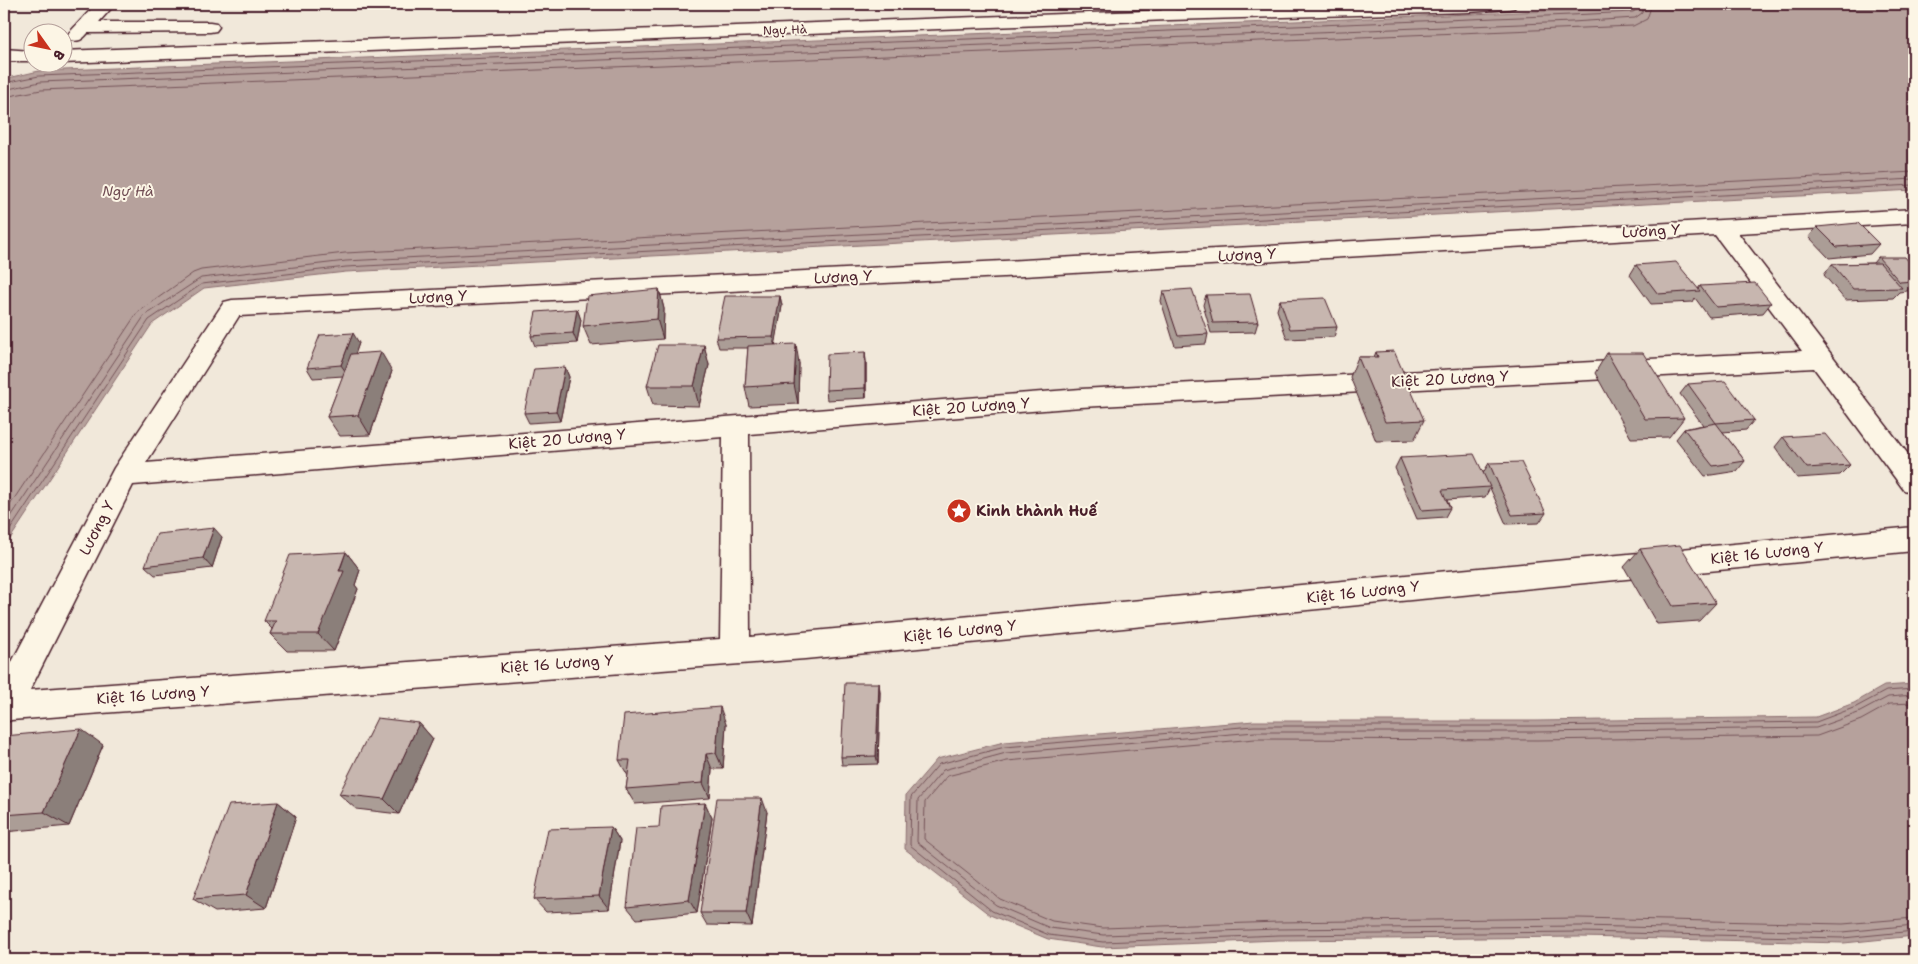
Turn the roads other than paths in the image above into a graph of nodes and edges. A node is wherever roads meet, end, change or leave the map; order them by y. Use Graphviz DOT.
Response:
graph roads {
  1 [pos="106,4"];
  2 [pos="1508,4"];
  3 [pos="1168,10"];
  4 [pos="210,27"];
  5 [pos="85,28"];
  6 [pos="72,40"];
  7 [pos="4,55"];
  8 [pos="22,56"];
  9 [pos="72,57"];
  10 [pos="1914,216"];
  11 [pos="1721,228"];
  12 [pos="1819,359"];
  13 [pos="736,425"];
  14 [pos="124,475"];
  15 [pos="1914,482"];
  16 [pos="1914,539"];
  17 [pos="735,650"];
  18 [pos="4,707"];
  1 -- 5 [label="street"];
  2 -- 3 [label="street, Ngự Hà"];
  3 -- 9 [label="street, Ngự Hà"];
  4 -- 5 [label="street"];
  5 -- 6 [label="street"];
  7 -- 8 [label="street"];
  10 -- 11 [label="street, Lương Y"];
  11 -- 12 [label="street"];
  11 -- 14 [label="street, Lương Y"];
  12 -- 13 [label="street, Kiệt 20 Lương Y"];
  12 -- 15 [label="street"];
  13 -- 14 [label="street, Kiệt 20 Lương Y"];
  13 -- 17 [label="street"];
  14 -- 18 [label="street, Lương Y"];
  16 -- 17 [label="street, Kiệt 16 Lương Y"];
  17 -- 18 [label="street, Kiệt 16 Lương Y"];
}
